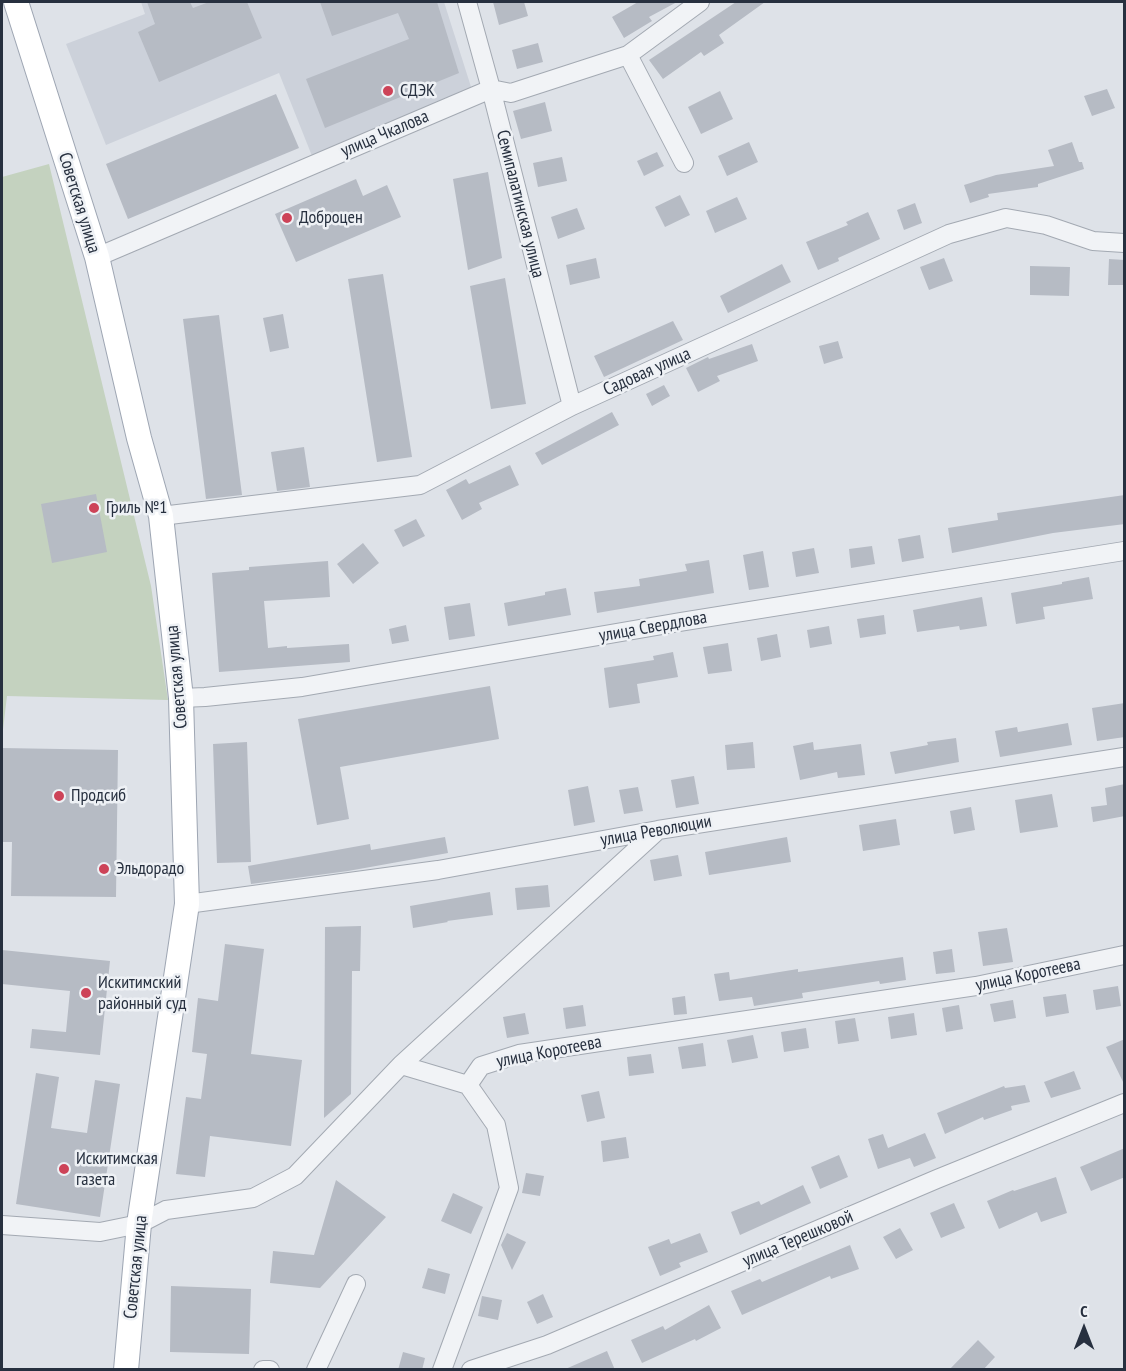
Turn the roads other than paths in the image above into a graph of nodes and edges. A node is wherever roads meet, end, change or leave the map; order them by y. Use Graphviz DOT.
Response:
graph roads {
  1 [pos="16,2"];
  2 [pos="467,2"];
  3 [pos="700,2"];
  4 [pos="628,55"];
  5 [pos="491,89"];
  6 [pos="684,163"];
  7 [pos="1125,243"];
  8 [pos="97,257"];
  9 [pos="572,406"];
  10 [pos="161,516"];
  11 [pos="1125,551"];
  12 [pos="181,698"];
  13 [pos="1125,757"];
  14 [pos="658,830"];
  15 [pos="187,904"];
  16 [pos="1125,955"];
  17 [pos="401,1065"];
  18 [pos="468,1085"];
  19 [pos="1125,1103"];
  20 [pos="139,1224"];
  21 [pos="2,1225"];
  22 [pos="356,1284"];
  23 [pos="126,1370"];
  24 [pos="262,1370"];
  25 [pos="270,1370"];
  26 [pos="316,1370"];
  27 [pos="442,1370"];
  28 [pos="471,1370"];
  1 -- 8 [label="main road, Советская улица"];
  2 -- 5 [label="street, Семипалатинская улица"];
  3 -- 4 [label="street, улица Чкалова"];
  4 -- 5 [label="street, улица Чкалова"];
  4 -- 6 [label="street"];
  5 -- 8 [label="street, улица Чкалова"];
  5 -- 9 [label="street, Семипалатинская улица"];
  7 -- 9 [label="street, Садовая улица"];
  8 -- 10 [label="main road, Советская улица"];
  9 -- 10 [label="street, Садовая улица"];
  10 -- 12 [label="main road, Советская улица"];
  11 -- 12 [label="street, улица Свердлова"];
  12 -- 15 [label="main road, Советская улица"];
  13 -- 14 [label="street, улица Революции"];
  14 -- 15 [label="street, улица Революции"];
  14 -- 17 [label="street"];
  15 -- 20 [label="main road, Советская улица"];
  16 -- 18 [label="street, улица Коротеева"];
  17 -- 18 [label="street"];
  17 -- 20 [label="street"];
  18 -- 27 [label="street"];
  19 -- 28 [label="street, улица Терешковой"];
  20 -- 21 [label="street"];
  20 -- 23 [label="main road, Советская улица"];
  22 -- 26 [label="street"];
  24 -- 25 [label="street"];
}
